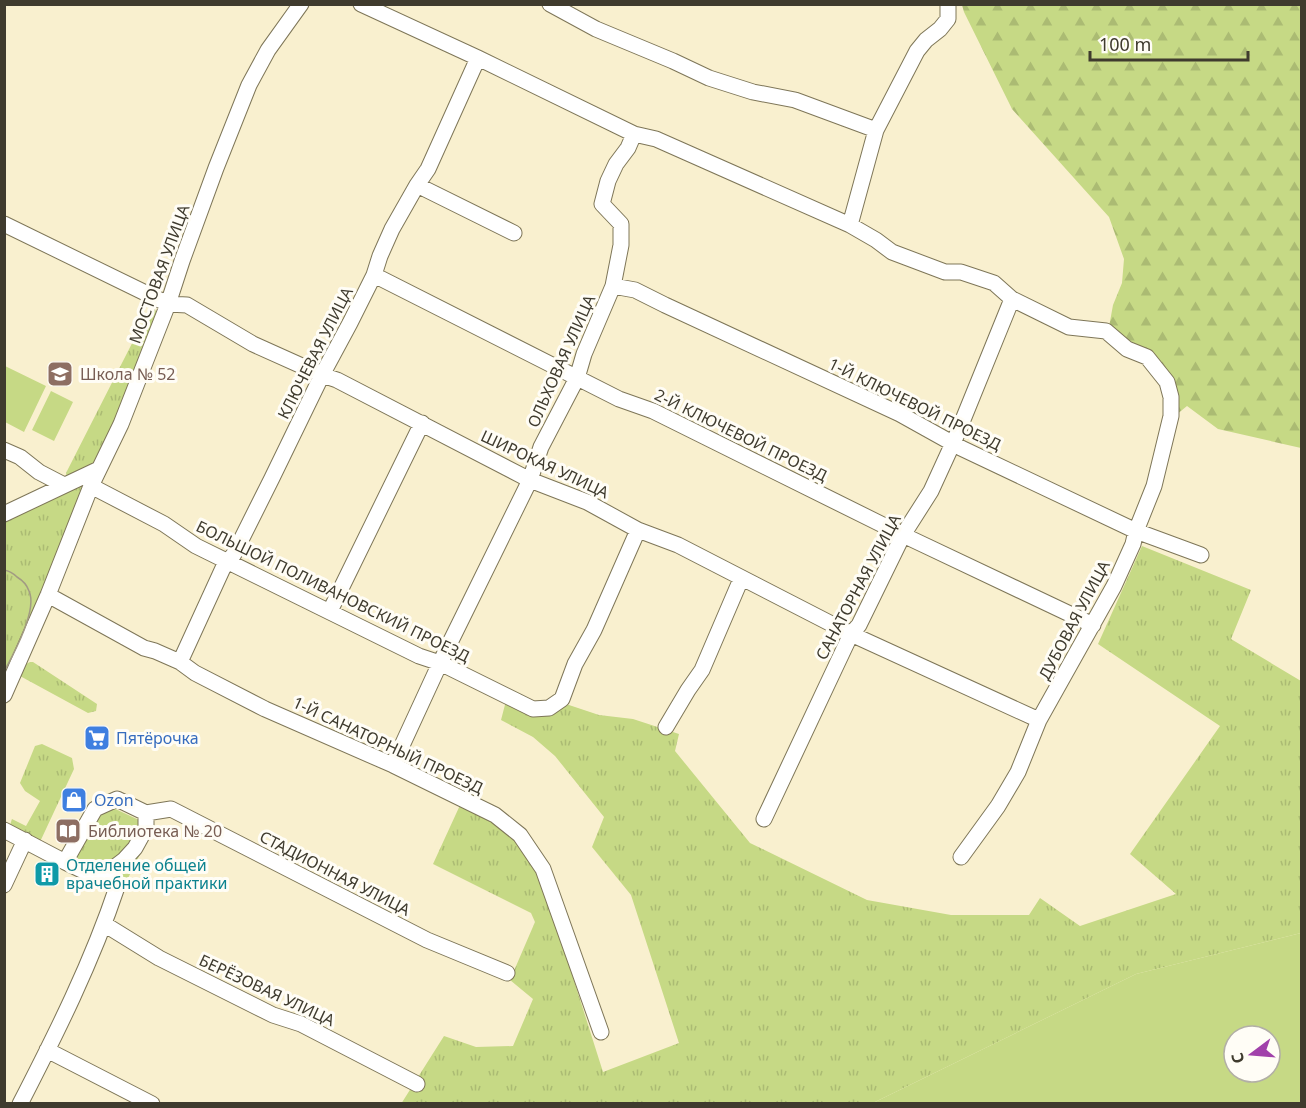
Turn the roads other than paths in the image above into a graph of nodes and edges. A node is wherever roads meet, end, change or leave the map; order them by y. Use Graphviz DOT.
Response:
graph roads {
  1 [pos="301,4"];
  2 [pos="361,4"];
  3 [pos="550,4"];
  4 [pos="948,4"];
  5 [pos="478,58"];
  6 [pos="876,130"];
  7 [pos="634,134"];
  8 [pos="417,185"];
  9 [pos="4,224"];
  10 [pos="850,225"];
  11 [pos="514,233"];
  12 [pos="374,275"];
  13 [pos="614,286"];
  14 [pos="1012,299"];
  15 [pos="168,304"];
  16 [pos="322,375"];
  17 [pos="577,378"];
  18 [pos="422,423"];
  19 [pos="953,442"];
  20 [pos="4,450"];
  21 [pos="99,469"];
  22 [pos="530,480"];
  23 [pos="64,485"];
  24 [pos="91,486"];
  25 [pos="4,514"];
  26 [pos="638,530"];
  27 [pos="1136,531"];
  28 [pos="903,535"];
  29 [pos="1201,555"];
  30 [pos="228,562"];
  31 [pos="741,579"];
  32 [pos="48,595"];
  33 [pos="330,611"];
  34 [pos="1093,625"];
  35 [pos="851,634"];
  36 [pos="180,662"];
  37 [pos="440,663"];
  38 [pos="4,695"];
  39 [pos="1039,720"];
  40 [pos="666,727"];
  41 [pos="393,765"];
  42 [pos="146,813"];
  43 [pos="764,819"];
  44 [pos="4,830"];
  45 [pos="25,840"];
  46 [pos="961,857"];
  47 [pos="65,862"];
  48 [pos="99,879"];
  49 [pos="4,885"];
  50 [pos="104,924"];
  51 [pos="507,974"];
  52 [pos="601,1032"];
  53 [pos="47,1050"];
  54 [pos="417,1084"];
  55 [pos="20,1104"];
  56 [pos="152,1104"];
  1 -- 15 [label="street, МОСТОВАЯ УЛИЦА"];
  2 -- 5 [label="street"];
  3 -- 6 [label="street"];
  4 -- 6 [label="street"];
  5 -- 7 [label="street"];
  5 -- 8 [label="street, КЛЮЧЕВАЯ УЛИЦА"];
  6 -- 10 [label="street"];
  7 -- 10 [label="street"];
  7 -- 13 [label="street, ОЛЬХОВАЯ УЛИЦА"];
  8 -- 11 [label="street"];
  8 -- 12 [label="street, КЛЮЧЕВАЯ УЛИЦА"];
  9 -- 15 [label="street, ШИРОКАЯ УЛИЦА"];
  10 -- 14 [label="street"];
  12 -- 16 [label="street, КЛЮЧЕВАЯ УЛИЦА"];
  12 -- 17 [label="street, 2-Й КЛЮЧЕВОЙ ПРОЕЗД"];
  13 -- 17 [label="street, ОЛЬХОВАЯ УЛИЦА"];
  13 -- 19 [label="street, 1-Й КЛЮЧЕВОЙ ПРОЕЗД"];
  14 -- 19 [label="street, САНАТОРНАЯ УЛИЦА"];
  14 -- 27 [label="street, ДУБОВАЯ УЛИЦА"];
  15 -- 16 [label="street, ШИРОКАЯ УЛИЦА"];
  15 -- 21 [label="street, МОСТОВАЯ УЛИЦА"];
  16 -- 18 [label="street, ШИРОКАЯ УЛИЦА"];
  16 -- 30 [label="street, КЛЮЧЕВАЯ УЛИЦА"];
  17 -- 22 [label="street, ОЛЬХОВАЯ УЛИЦА"];
  17 -- 28 [label="street, 2-Й КЛЮЧЕВОЙ ПРОЕЗД"];
  18 -- 22 [label="street, ШИРОКАЯ УЛИЦА"];
  18 -- 33 [label="street"];
  19 -- 27 [label="street, 1-Й КЛЮЧЕВОЙ ПРОЕЗД"];
  19 -- 28 [label="street, САНАТОРНАЯ УЛИЦА"];
  20 -- 23 [label="street"];
  21 -- 23 [label="street"];
  21 -- 24 [label="street, МОСТОВАЯ УЛИЦА"];
  22 -- 26 [label="street, ШИРОКАЯ УЛИЦА"];
  22 -- 37 [label="street, ОЛЬХОВАЯ УЛИЦА"];
  23 -- 25 [label="street"];
  24 -- 30 [label="street, БОЛЬШОЙ ПОЛИВАНОВСКИЙ ПРОЕЗД"];
  24 -- 32 [label="street, МОСТОВАЯ УЛИЦА"];
  26 -- 31 [label="street, ШИРОКАЯ УЛИЦА"];
  26 -- 37 [label="street, БОЛЬШОЙ ПОЛИВАНОВСКИЙ ПРОЕЗД"];
  27 -- 29 [label="street, 1-Й КЛЮЧЕВОЙ ПРОЕЗД"];
  27 -- 34 [label="street, ДУБОВАЯ УЛИЦА"];
  28 -- 34 [label="street, 2-Й КЛЮЧЕВОЙ ПРОЕЗД"];
  28 -- 35 [label="street, САНАТОРНАЯ УЛИЦА"];
  30 -- 33 [label="street, БОЛЬШОЙ ПОЛИВАНОВСКИЙ ПРОЕЗД"];
  30 -- 36 [label="street, КЛЮЧЕВАЯ УЛИЦА"];
  31 -- 35 [label="street, ШИРОКАЯ УЛИЦА"];
  31 -- 40 [label="street"];
  32 -- 36 [label="street, 1-Й САНАТОРНЫЙ ПРОЕЗД"];
  32 -- 38 [label="street, МОСТОВАЯ УЛИЦА"];
  33 -- 37 [label="street, БОЛЬШОЙ ПОЛИВАНОВСКИЙ ПРОЕЗД"];
  34 -- 39 [label="street, ДУБОВАЯ УЛИЦА"];
  35 -- 39 [label="street, ШИРОКАЯ УЛИЦА"];
  35 -- 43 [label="street, САНАТОРНАЯ УЛИЦА"];
  36 -- 41 [label="street, 1-Й САНАТОРНЫЙ ПРОЕЗД"];
  37 -- 41 [label="street, ОЛЬХОВАЯ УЛИЦА"];
  39 -- 46 [label="street, ДУБОВАЯ УЛИЦА"];
  41 -- 52 [label="street, 1-Й САНАТОРНЫЙ ПРОЕЗД"];
  42 -- 47 [label="street"];
  42 -- 48 [label="street"];
  42 -- 51 [label="street, СТАДИОННАЯ УЛИЦА"];
  44 -- 45 [label="street"];
  45 -- 47 [label="street"];
  45 -- 49 [label="street"];
  47 -- 48 [label="street"];
  48 -- 50 [label="street"];
  50 -- 53 [label="street"];
  50 -- 54 [label="street, БЕРЁЗОВАЯ УЛИЦА"];
  53 -- 55 [label="street"];
  53 -- 56 [label="street"];
}
